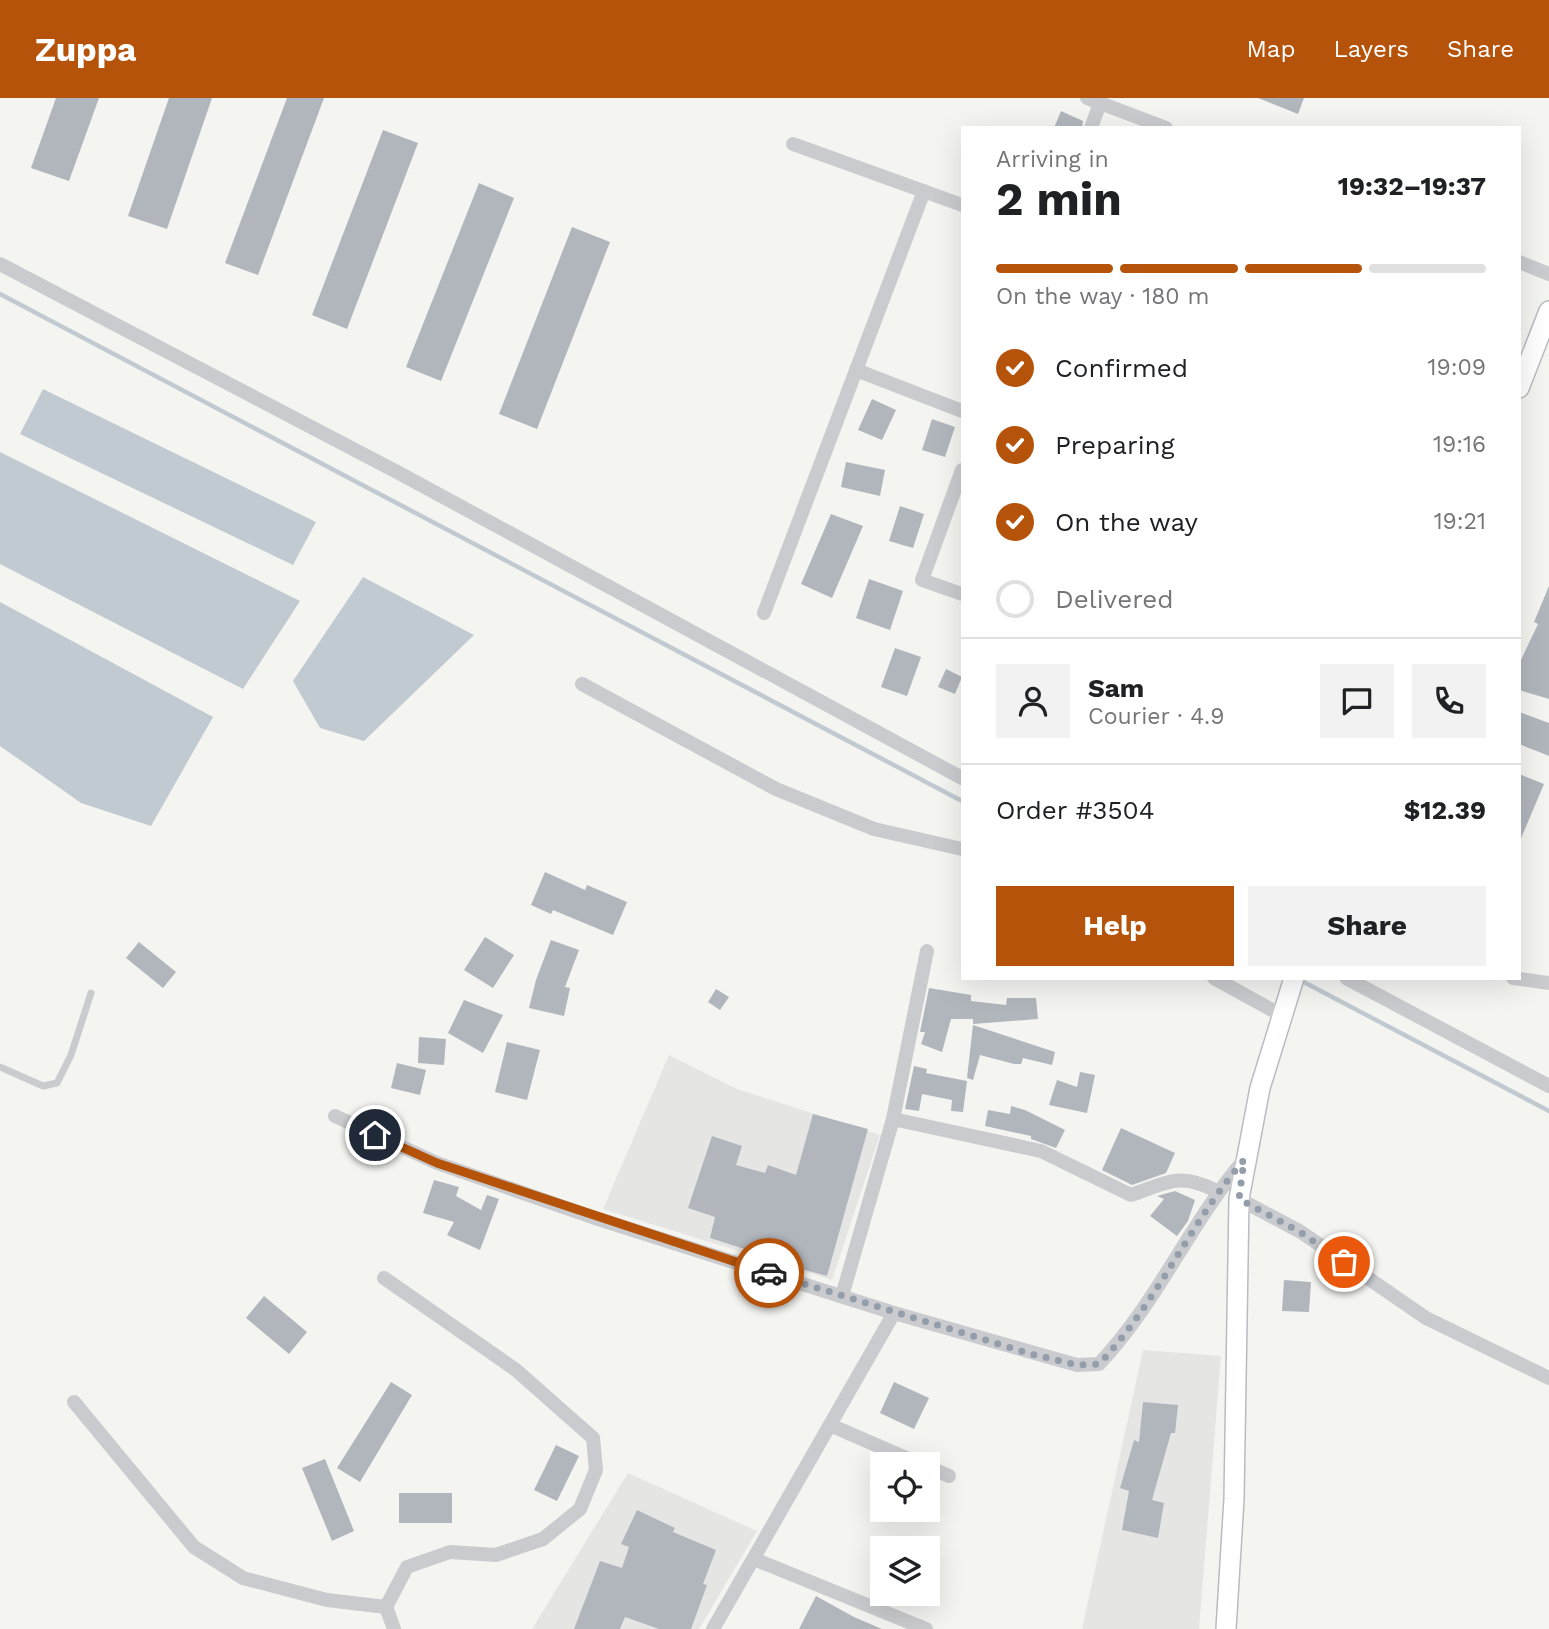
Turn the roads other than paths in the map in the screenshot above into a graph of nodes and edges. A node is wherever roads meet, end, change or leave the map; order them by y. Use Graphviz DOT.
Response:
graph roads {
  1 [pos="1094,100"];
  2 [pos="1091,126"];
  3 [pos="1161,126"];
  4 [pos="793,144"];
  5 [pos="924,191"];
  6 [pos="961,205"];
  7 [pos="1521,263"];
  8 [pos="0,264"];
  9 [pos="1549,274"];
  10 [pos="1547,324"];
  11 [pos="856,369"];
  12 [pos="1521,383"];
  13 [pos="961,411"];
  14 [pos="961,473"];
  15 [pos="961,594"];
  16 [pos="764,613"];
  17 [pos="582,684"];
  18 [pos="961,777"];
  19 [pos="961,849"];
  20 [pos="927,951"];
  21 [pos="1521,979"];
  22 [pos="1218,980"];
  23 [pos="1293,980"];
  24 [pos="1350,980"];
  25 [pos="1549,983"];
  26 [pos="91,993"];
  27 [pos="1283,1016"];
  28 [pos="0,1067"];
  29 [pos="1549,1086"];
  30 [pos="335,1116"];
  31 [pos="893,1119"];
  32 [pos="1244,1160"];
  33 [pos="1217,1191"];
  34 [pos="1239,1199"];
  35 [pos="384,1278"];
  36 [pos="842,1296"];
  37 [pos="894,1313"];
  38 [pos="1549,1378"];
  39 [pos="74,1402"];
  40 [pos="830,1425"];
  41 [pos="892,1452"];
  42 [pos="940,1472"];
  43 [pos="949,1476"];
  44 [pos="754,1559"];
  45 [pos="386,1607"];
  46 [pos="394,1629"];
  47 [pos="713,1629"];
  48 [pos="926,1629"];
  49 [pos="1226,1629"];
  1 -- 2 [label="street"];
  1 -- 3 [label="street"];
  4 -- 5 [label="street"];
  5 -- 6 [label="street"];
  5 -- 11 [label="street"];
  7 -- 9 [label="street"];
  8 -- 18 [label="street"];
  10 -- 12 [label="street"];
  11 -- 13 [label="street"];
  11 -- 16 [label="street"];
  14 -- 15 [label="street"];
  17 -- 19 [label="street"];
  20 -- 31 [label="street"];
  21 -- 25 [label="street"];
  22 -- 27 [label="street"];
  23 -- 27 [label="street"];
  24 -- 29 [label="street"];
  26 -- 28 [label="lane"];
  27 -- 32 [label="street"];
  30 -- 36 [label="street"];
  31 -- 33 [label="street"];
  31 -- 36 [label="street"];
  32 -- 33 [label="street"];
  32 -- 34 [label="street"];
  33 -- 37 [label="street"];
  34 -- 38 [label="street"];
  34 -- 49 [label="street"];
  35 -- 45 [label="street"];
  36 -- 37 [label="street"];
  37 -- 40 [label="street"];
  39 -- 45 [label="street"];
  40 -- 41 [label="street"];
  40 -- 44 [label="street"];
  42 -- 43 [label="street"];
  44 -- 47 [label="street"];
  44 -- 48 [label="street"];
  45 -- 46 [label="street"];
}
